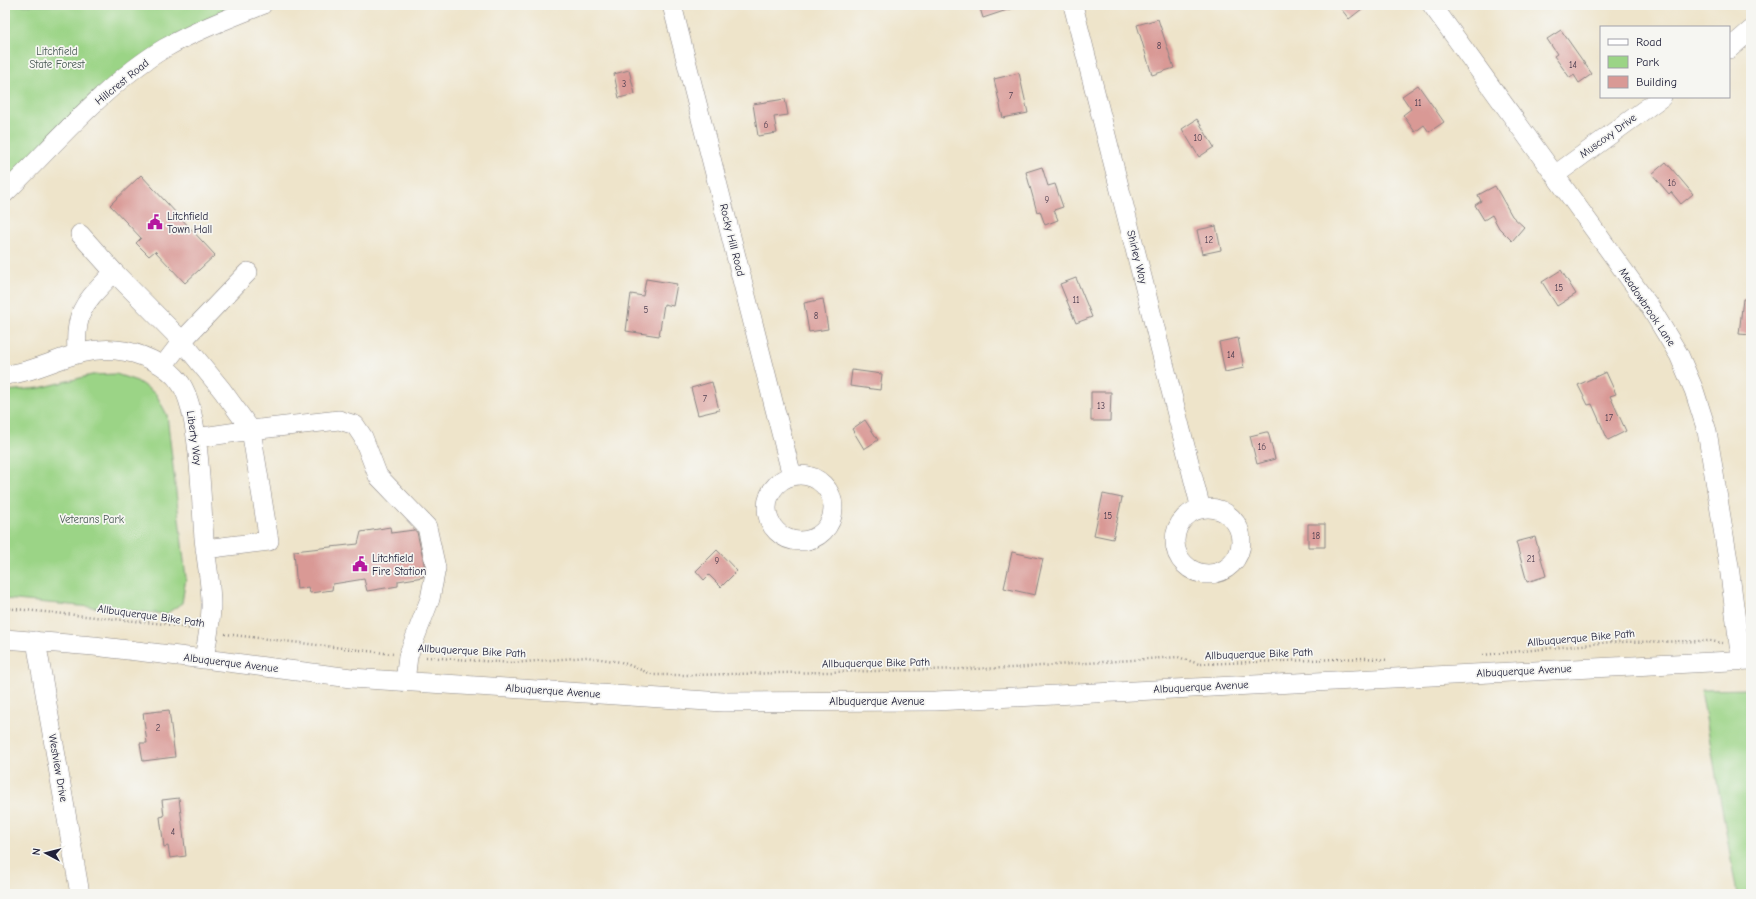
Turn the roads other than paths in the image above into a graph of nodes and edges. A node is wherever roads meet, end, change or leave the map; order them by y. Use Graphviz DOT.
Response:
graph roads {
  1 [pos="262,5"];
  2 [pos="672,5"];
  3 [pos="1073,5"];
  4 [pos="1432,5"];
  5 [pos="1751,30"];
  6 [pos="1730,48"];
  7 [pos="1661,98"];
  8 [pos="1555,175"];
  9 [pos="5,193"];
  10 [pos="80,234"];
  11 [pos="114,272"];
  12 [pos="248,272"];
  13 [pos="182,341"];
  14 [pos="77,353"];
  15 [pos="163,366"];
  16 [pos="5,375"];
  17 [pos="251,430"];
  18 [pos="196,438"];
  19 [pos="792,476"];
  20 [pos="1201,509"];
  21 [pos="206,550"];
  22 [pos="5,639"];
  23 [pos="36,641"];
  24 [pos="1744,655"];
  25 [pos="204,659"];
  26 [pos="405,682"];
  27 [pos="80,894"];
  1 -- 9 [label="street, Hillcrest Road"];
  2 -- 19 [label="street, Rocky Hill Road"];
  3 -- 20 [label="street, Shirley Way"];
  4 -- 8 [label="street, Meadowbrook Lane"];
  5 -- 6 [label="street"];
  7 -- 8 [label="street, Muscovy Drive"];
  8 -- 24 [label="street, Meadowbrook Lane"];
  10 -- 11 [label="street"];
  11 -- 13 [label="street"];
  11 -- 14 [label="street"];
  12 -- 13 [label="street"];
  13 -- 15 [label="street"];
  13 -- 17 [label="street"];
  14 -- 15 [label="street, Liberty Way"];
  14 -- 16 [label="street, Liberty Way"];
  15 -- 18 [label="street, Liberty Way"];
  17 -- 18 [label="street"];
  17 -- 21 [label="street"];
  17 -- 26 [label="street"];
  18 -- 21 [label="street, Liberty Way"];
  21 -- 25 [label="street, Liberty Way"];
  22 -- 23 [label="street, Albuquerque Avenue"];
  23 -- 25 [label="street, Albuquerque Avenue"];
  23 -- 27 [label="street, Westview Drive"];
  24 -- 26 [label="street, Albuquerque Avenue"];
  25 -- 26 [label="street, Albuquerque Avenue"];
}
